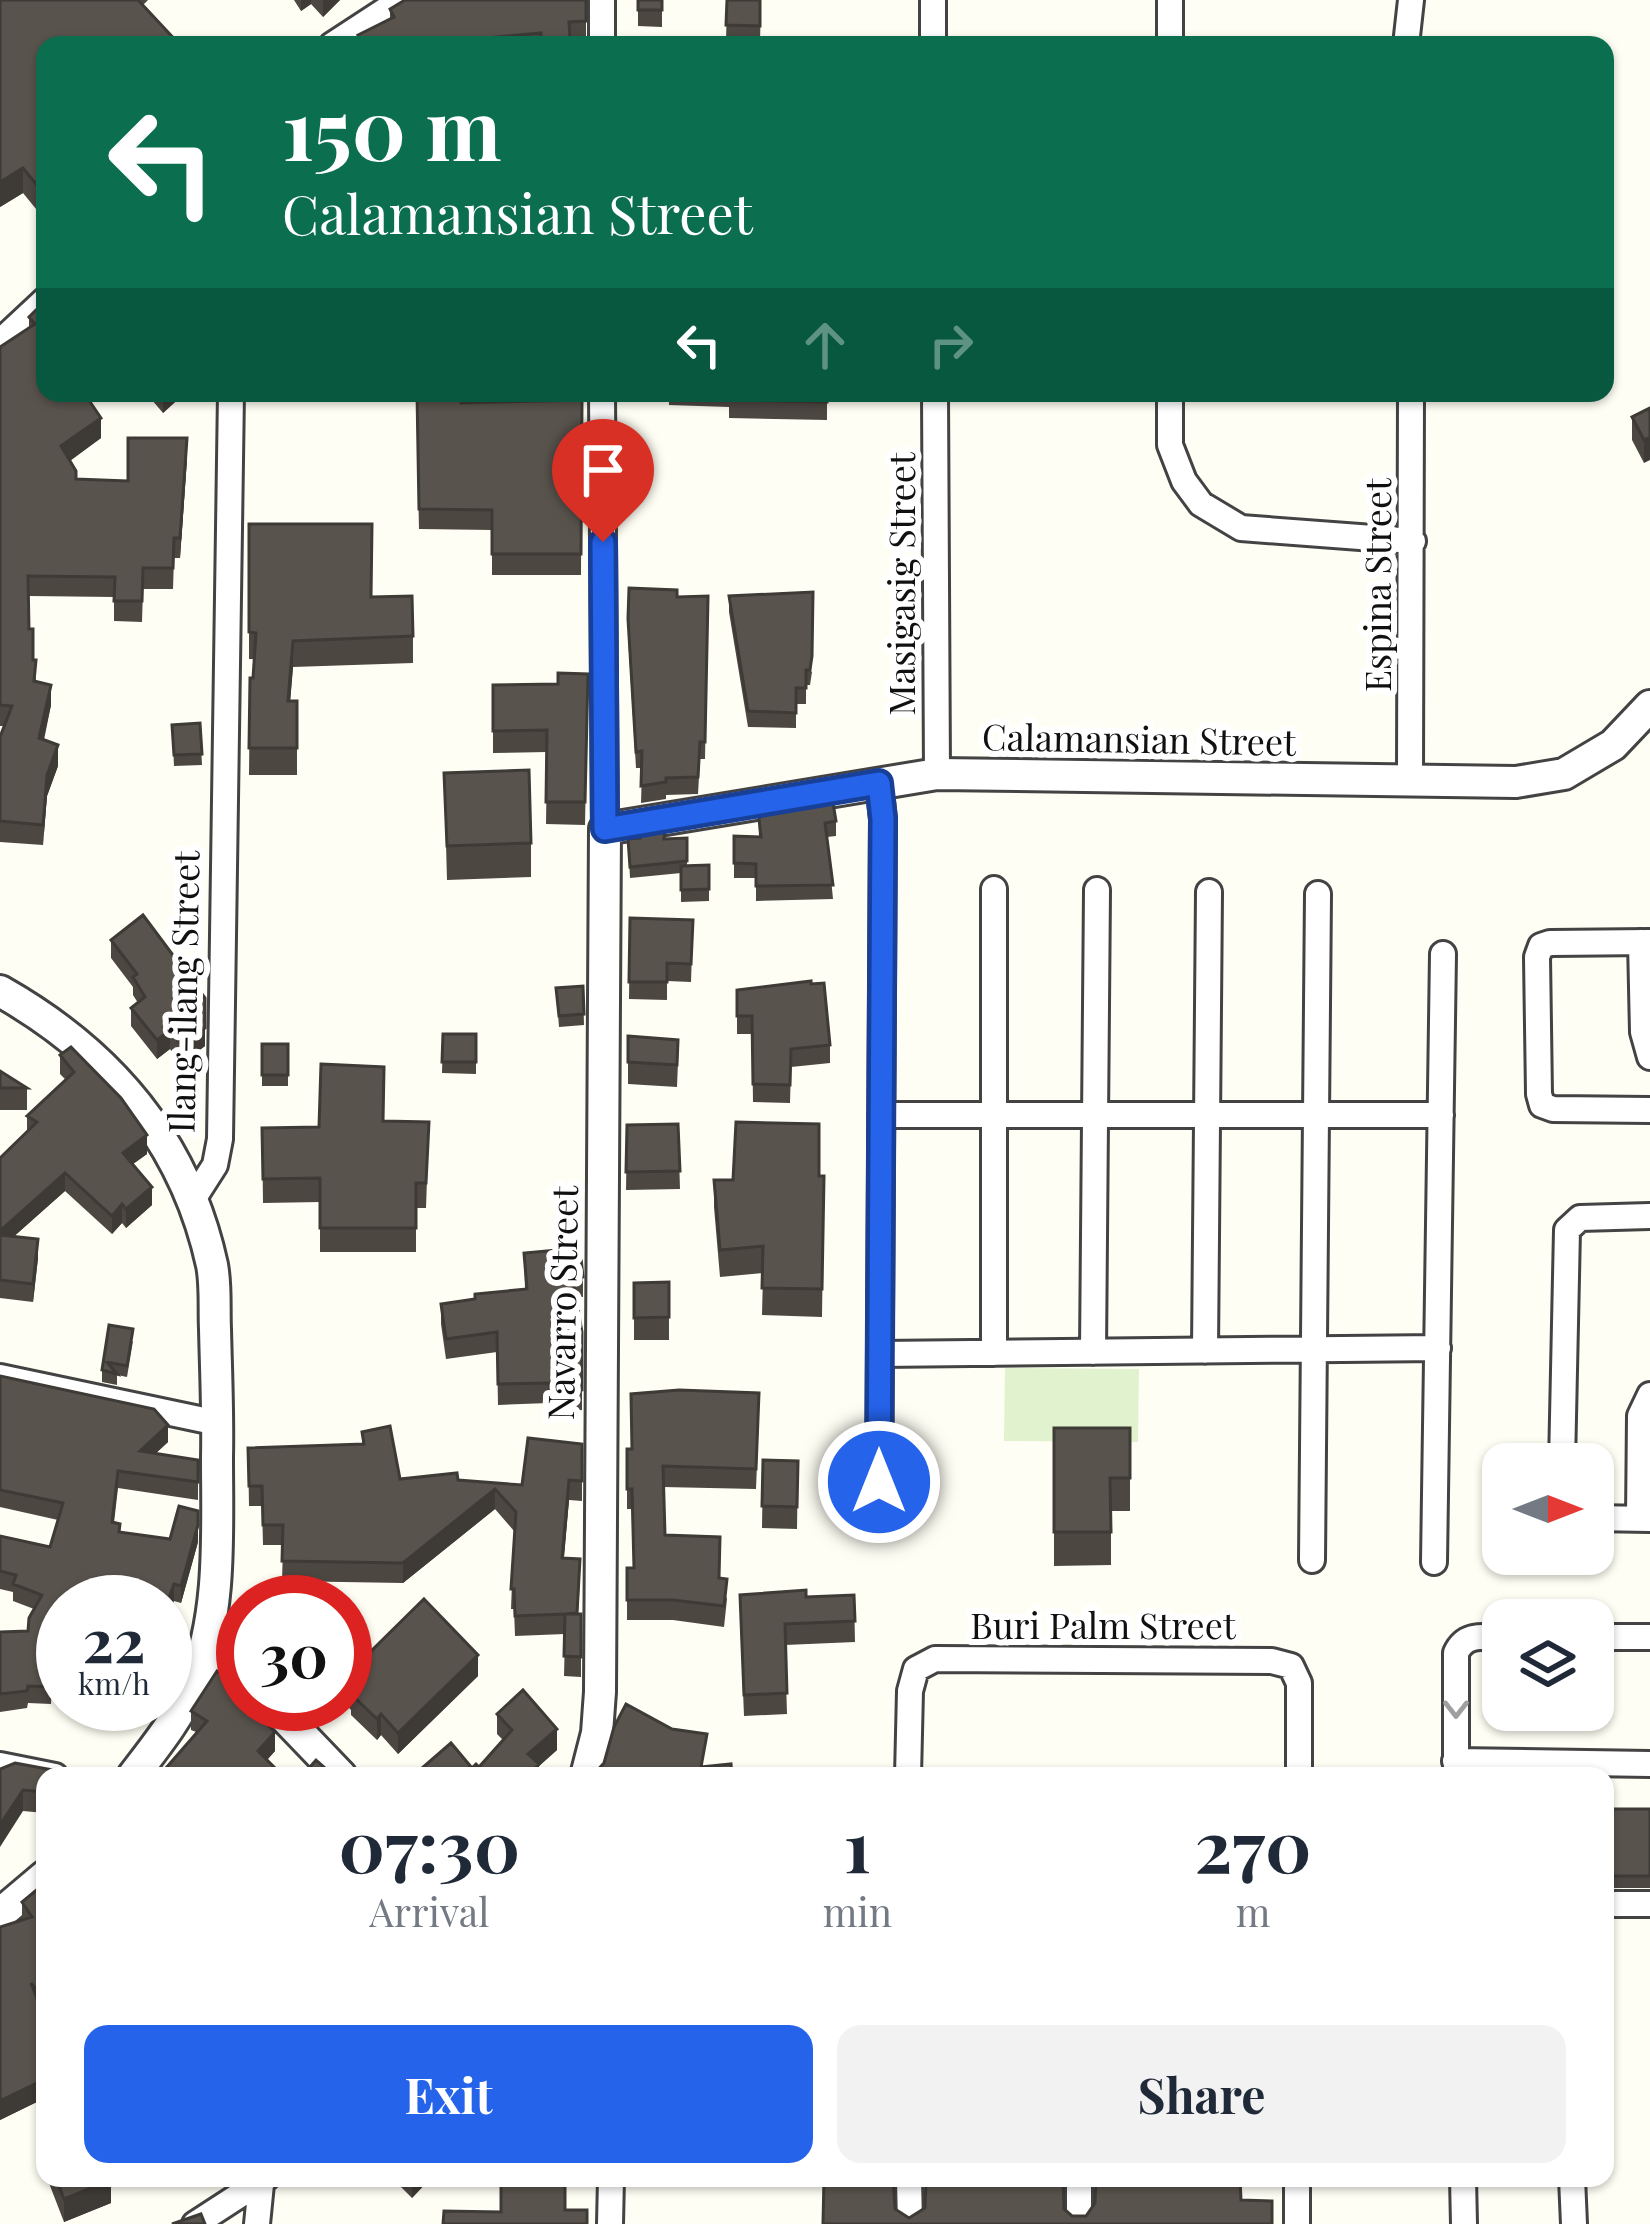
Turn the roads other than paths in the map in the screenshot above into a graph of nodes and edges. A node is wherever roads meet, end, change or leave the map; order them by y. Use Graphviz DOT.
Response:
graph roads {
  1 [pos="401,0"];
  2 [pos="602,0"];
  3 [pos="933,0"];
  4 [pos="1170,0"];
  5 [pos="1411,0"];
  6 [pos="346,36"];
  7 [pos="602,36"];
  8 [pos="933,36"];
  9 [pos="1170,36"];
  10 [pos="1407,36"];
  11 [pos="36,308"];
  12 [pos="0,342"];
  13 [pos="231,402"];
  14 [pos="602,402"];
  15 [pos="935,402"];
  16 [pos="1170,402"];
  17 [pos="1411,402"];
  18 [pos="1413,541"];
  19 [pos="1650,706"];
  20 [pos="937,774"];
  21 [pos="1410,778"];
  22 [pos="879,783"];
  23 [pos="605,829"];
  24 [pos="994,889"];
  25 [pos="1097,890"];
  26 [pos="1209,892"];
  27 [pos="1318,894"];
  28 [pos="1646,942"];
  29 [pos="1443,954"];
  30 [pos="0,992"];
  31 [pos="1650,1057"];
  32 [pos="1650,1110"];
  33 [pos="880,1115"];
  34 [pos="994,1115"];
  35 [pos="1095,1115"];
  36 [pos="1207,1115"];
  37 [pos="1316,1115"];
  38 [pos="1441,1115"];
  39 [pos="192,1201"];
  40 [pos="1650,1216"];
  41 [pos="1438,1348"];
  42 [pos="1314,1349"];
  43 [pos="1205,1351"];
  44 [pos="1094,1352"];
  45 [pos="994,1353"];
  46 [pos="880,1354"];
  47 [pos="0,1377"];
  48 [pos="1650,1395"];
  49 [pos="218,1423"];
  50 [pos="1562,1443"];
  51 [pos="1614,1519"];
  52 [pos="1645,1519"];
  53 [pos="878,1524"];
  54 [pos="1312,1560"];
  55 [pos="1434,1562"];
  56 [pos="1482,1637"];
  57 [pos="1614,1637"];
  58 [pos="1650,1637"];
  59 [pos="203,1656"];
  60 [pos="216,1662"];
  61 [pos="298,1731"];
  62 [pos="1650,1764"];
  63 [pos="0,1765"];
  64 [pos="140,1767"];
  65 [pos="332,1767"];
  66 [pos="588,1767"];
  67 [pos="908,1767"];
  68 [pos="1299,1767"];
  69 [pos="1455,1767"];
  70 [pos="1606,1767"];
  71 [pos="36,1772"];
  72 [pos="36,1884"];
  73 [pos="1614,1904"];
  74 [pos="1650,1904"];
  75 [pos="0,1914"];
  76 [pos="254,2187"];
  77 [pos="262,2187"];
  78 [pos="611,2187"];
  79 [pos="909,2187"];
  80 [pos="1079,2187"];
  81 [pos="1297,2187"];
  82 [pos="1463,2187"];
  83 [pos="1572,2187"];
  84 [pos="195,2224"];
  85 [pos="257,2224"];
  86 [pos="610,2224"];
  87 [pos="910,2224"];
  88 [pos="1079,2224"];
  89 [pos="1298,2224"];
  90 [pos="1464,2224"];
  91 [pos="1574,2224"];
  1 -- 6 [label="street"];
  2 -- 7 [label="street"];
  3 -- 8 [label="street"];
  4 -- 9 [label="street"];
  5 -- 10 [label="street"];
  11 -- 12 [label="street"];
  13 -- 39 [label="street, Ilang-ilang Street"];
  14 -- 23 [label="street"];
  15 -- 20 [label="street, Masigasig Street"];
  16 -- 18 [label="street"];
  17 -- 18 [label="street, Espina Street"];
  18 -- 21 [label="street, Espina Street"];
  19 -- 21 [label="street, Calamansian Street"];
  20 -- 21 [label="street, Calamansian Street"];
  20 -- 22 [label="street, Calamansian Street"];
  22 -- 23 [label="street, Calamansian Street"];
  22 -- 33 [label="street"];
  23 -- 66 [label="street, Navarro Street"];
  24 -- 34 [label="street"];
  25 -- 35 [label="street"];
  26 -- 36 [label="street"];
  27 -- 37 [label="street"];
  28 -- 31 [label="street"];
  28 -- 32 [label="street"];
  29 -- 38 [label="street"];
  30 -- 39 [label="street"];
  33 -- 34 [label="street"];
  33 -- 46 [label="street"];
  34 -- 35 [label="street"];
  34 -- 45 [label="street"];
  35 -- 36 [label="street"];
  35 -- 44 [label="street"];
  36 -- 37 [label="street"];
  36 -- 43 [label="street"];
  37 -- 38 [label="street"];
  37 -- 42 [label="street"];
  38 -- 41 [label="street"];
  39 -- 49 [label="street"];
  40 -- 50 [label="street"];
  41 -- 42 [label="street"];
  41 -- 55 [label="street"];
  42 -- 43 [label="street"];
  42 -- 54 [label="street"];
  43 -- 44 [label="street"];
  44 -- 45 [label="street"];
  45 -- 46 [label="street"];
  46 -- 53 [label="street"];
  47 -- 49 [label="street"];
  48 -- 52 [label="street"];
  49 -- 59 [label="street"];
  51 -- 52 [label="street"];
  56 -- 69 [label="street, one-way"];
  57 -- 58 [label="street"];
  59 -- 60 [label="street"];
  59 -- 64 [label="street"];
  61 -- 65 [label="street"];
  62 -- 70 [label="street"];
  63 -- 71 [label="street"];
  67 -- 68 [label="street, Buri Palm Street"];
  72 -- 75 [label="street"];
  73 -- 74 [label="street"];
  76 -- 84 [label="street"];
  77 -- 85 [label="street"];
  78 -- 86 [label="street"];
  79 -- 87 [label="street"];
  80 -- 88 [label="street"];
  81 -- 89 [label="street"];
  82 -- 90 [label="street"];
  83 -- 91 [label="street"];
}
